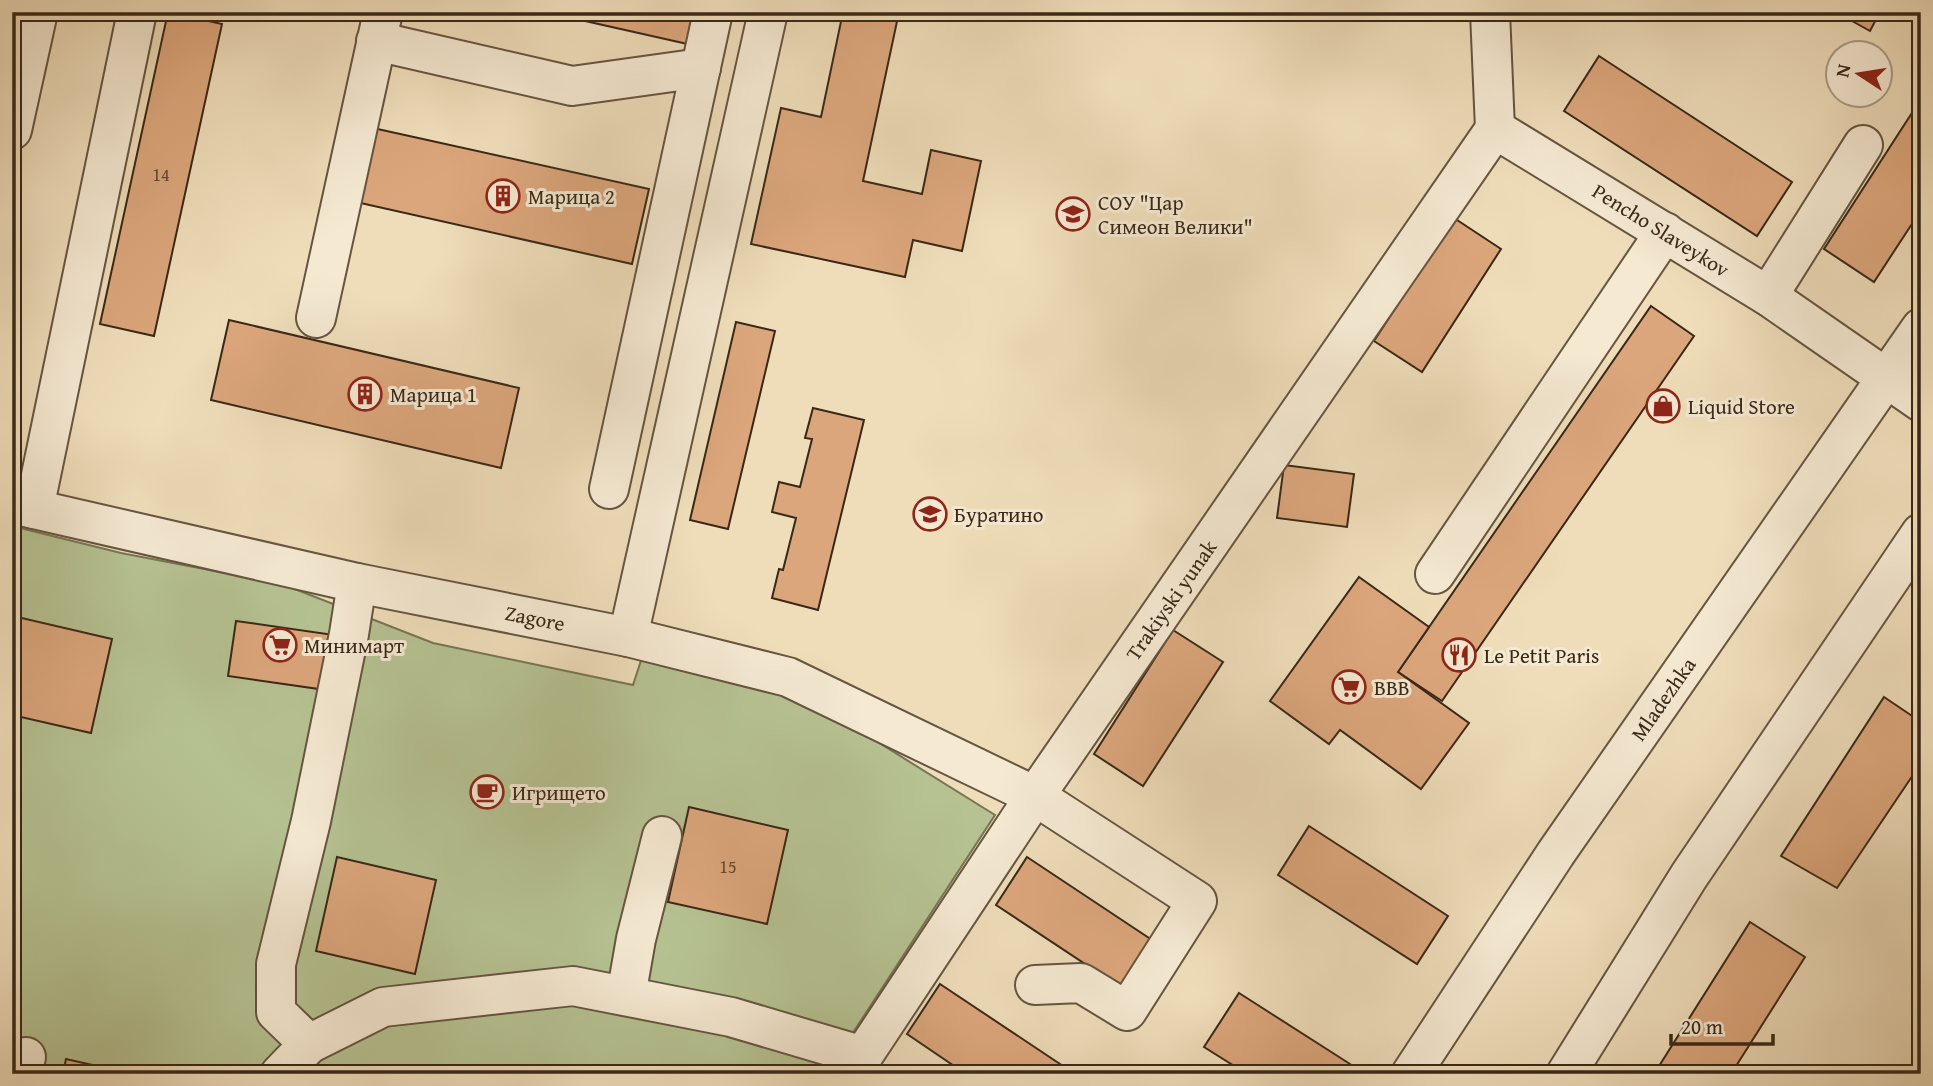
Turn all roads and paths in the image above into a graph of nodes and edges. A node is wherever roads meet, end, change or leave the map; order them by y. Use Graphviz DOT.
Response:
graph roads {
  1 [pos="38,12"];
  2 [pos="137,12"];
  3 [pos="713,12"];
  4 [pos="768,12"];
  5 [pos="1490,12"];
  6 [pos="379,27"];
  7 [pos="701,68"];
  8 [pos="1495,128"];
  9 [pos="12,130"];
  10 [pos="1863,145"];
  11 [pos="1665,232"];
  12 [pos="1768,296"];
  13 [pos="316,318"];
  14 [pos="1921,328"];
  15 [pos="1886,377"];
  16 [pos="631,389"];
  17 [pos="681,398"];
  18 [pos="1921,402"];
  19 [pos="609,489"];
  20 [pos="23,507"];
  21 [pos="1921,533"];
  22 [pos="1436,574"];
  23 [pos="357,583"];
  24 [pos="628,637"];
  25 [pos="1035,796"];
  26 [pos="662,836"];
  27 [pos="1035,985"];
  28 [pos="626,996"];
  29 [pos="309,1044"];
  30 [pos="857,1065"];
  31 [pos="280,1074"];
  32 [pos="1411,1074"];
  33 [pos="1566,1074"];
  1 -- 9 [label="street"];
  2 -- 20 [label="street"];
  3 -- 7 [label="street"];
  4 -- 17 [label="street"];
  5 -- 8 [label="street"];
  6 -- 7 [label="street"];
  6 -- 13 [label="street"];
  7 -- 16 [label="street"];
  8 -- 11 [label="street, Pencho Slaveykov"];
  8 -- 25 [label="street, Trakiyski yunak"];
  10 -- 12 [label="street"];
  11 -- 12 [label="street, Pencho Slaveykov"];
  11 -- 22 [label="street"];
  12 -- 15 [label="street, Pencho Slaveykov"];
  14 -- 15 [label="street, Mladezhka"];
  15 -- 18 [label="street, Pencho Slaveykov"];
  15 -- 32 [label="street, Mladezhka"];
  16 -- 17 [label="street"];
  16 -- 19 [label="street"];
  17 -- 24 [label="street"];
  20 -- 23 [label="street, Zagore"];
  21 -- 33 [label="street"];
  23 -- 24 [label="street, Zagore"];
  23 -- 29 [label="street"];
  24 -- 25 [label="street, Zagore"];
  25 -- 27 [label="street, Zagore"];
  25 -- 30 [label="street, Trakiyski yunak"];
  26 -- 28 [label="street"];
  28 -- 29 [label="street"];
  28 -- 30 [label="street"];
  29 -- 31 [label="street"];
}
